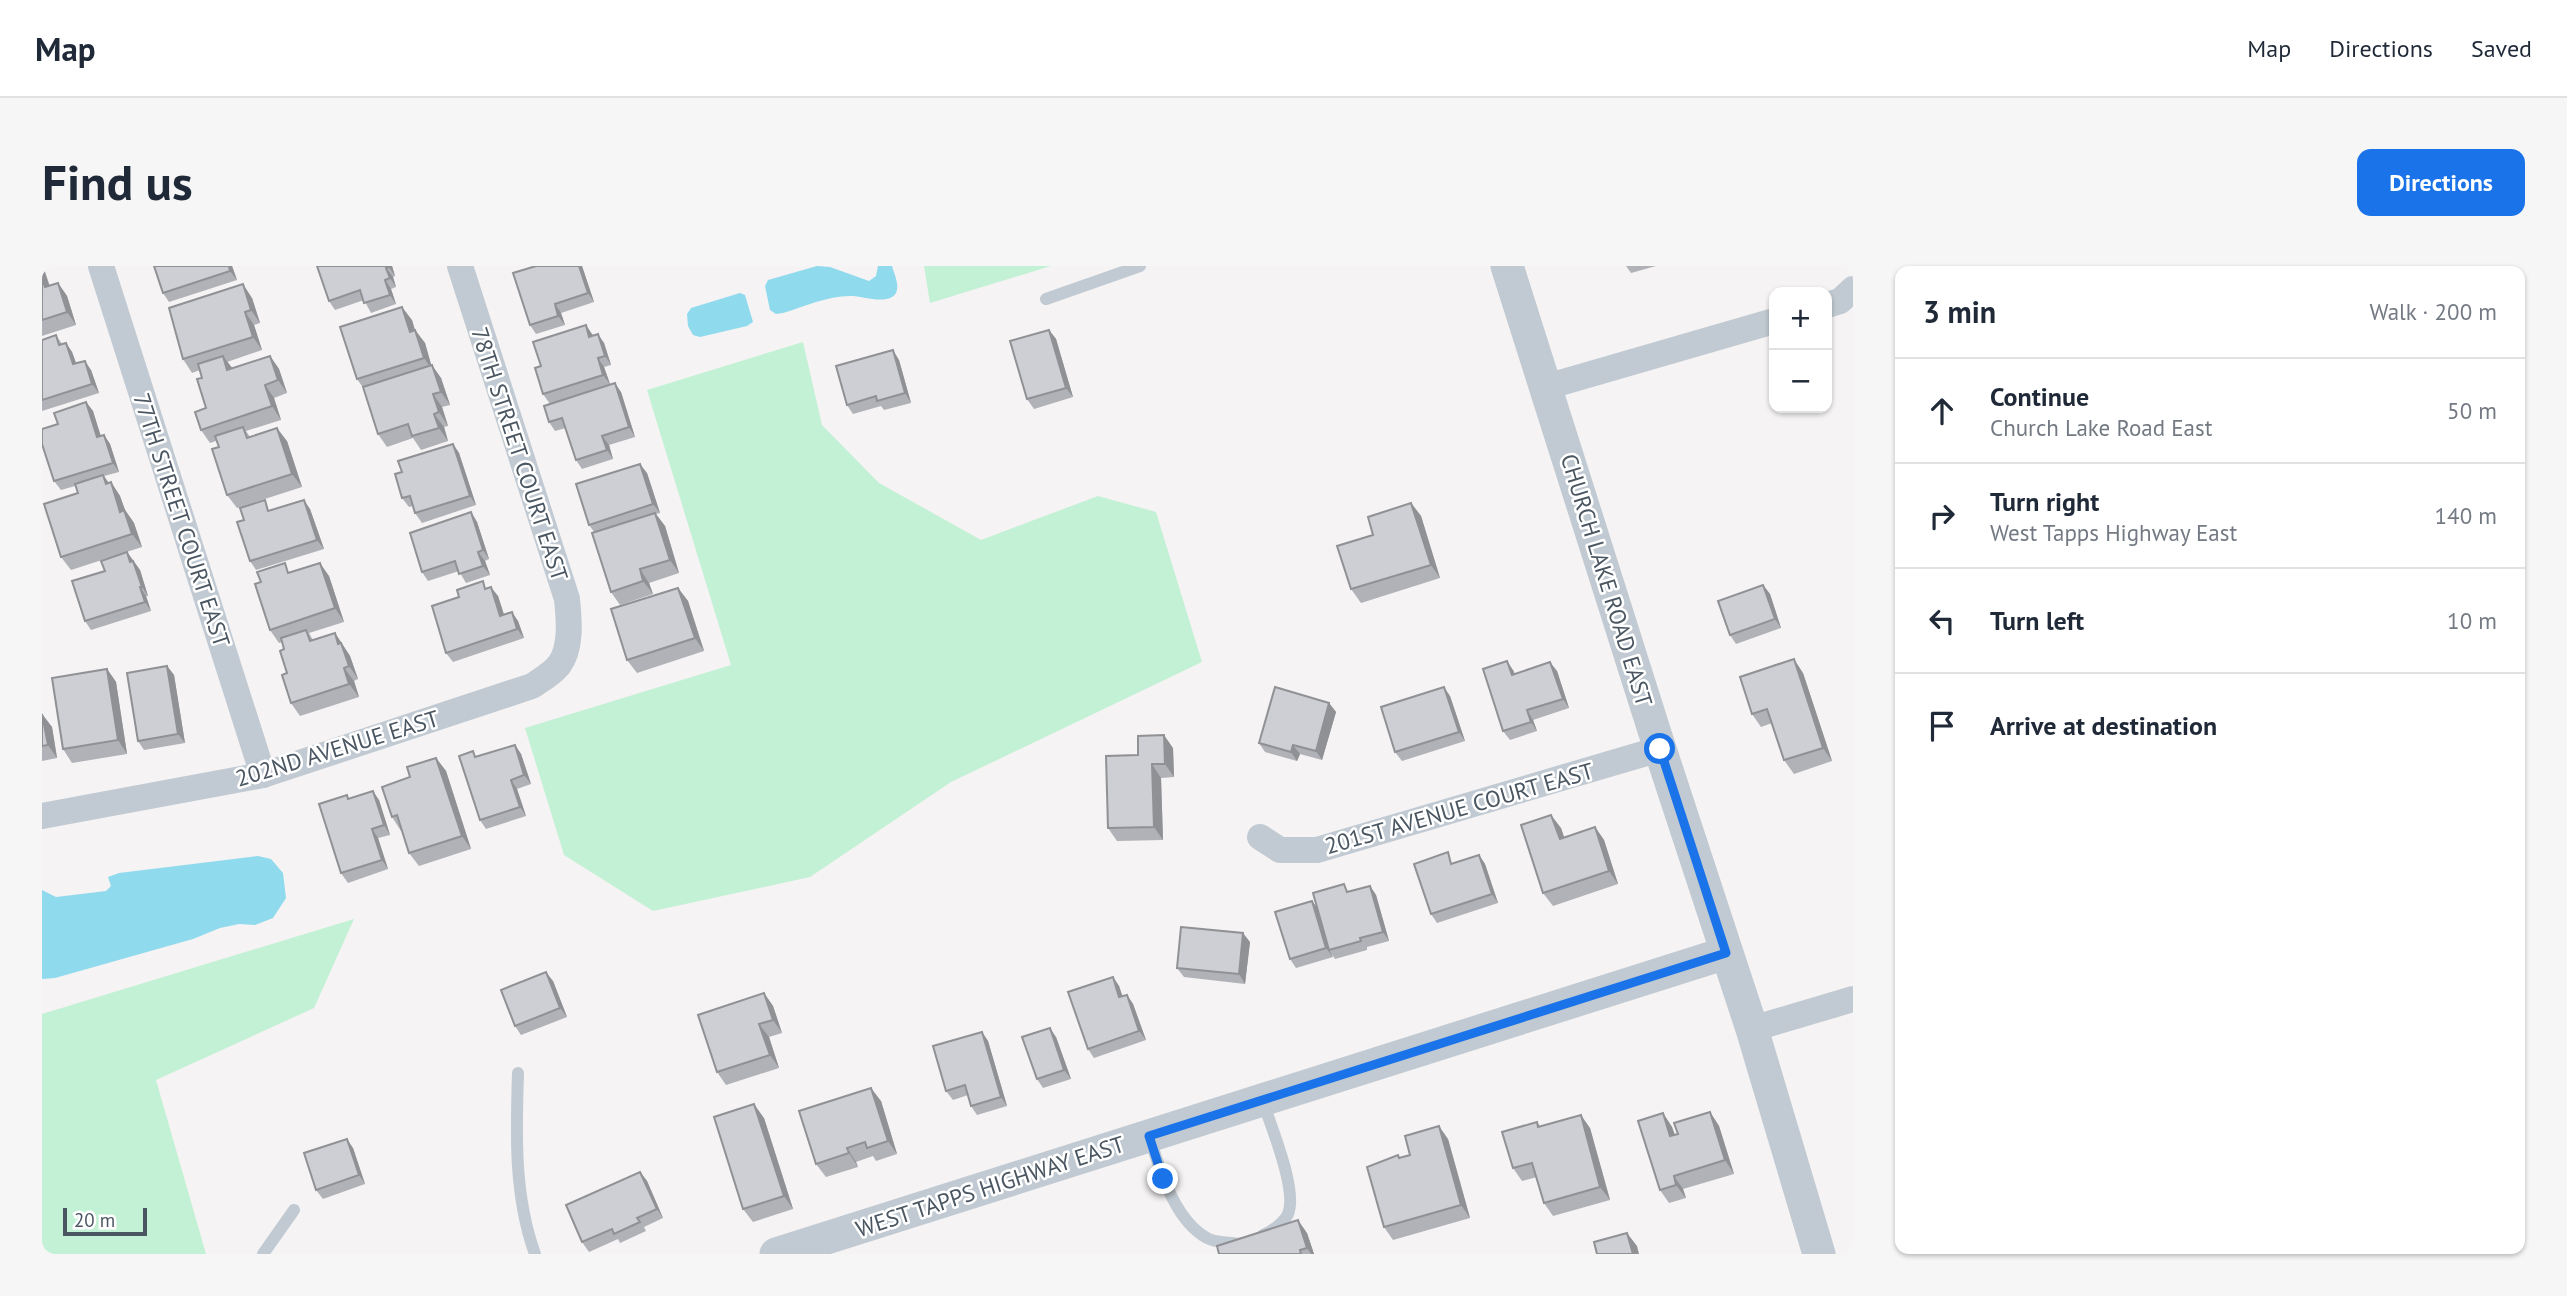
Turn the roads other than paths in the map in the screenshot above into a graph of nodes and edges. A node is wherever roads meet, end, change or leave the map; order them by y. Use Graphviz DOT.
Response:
graph roads {
  1 [pos="101,266"];
  2 [pos="460,266"];
  3 [pos="1140,266"];
  4 [pos="1507,266"];
  5 [pos="1046,299"];
  6 [pos="1769,322"];
  7 [pos="1546,387"];
  8 [pos="567,643"];
  9 [pos="1660,749"];
  10 [pos="263,775"];
  11 [pos="42,816"];
  12 [pos="1260,836"];
  13 [pos="1726,953"];
  14 [pos="1853,999"];
  15 [pos="1752,1028"];
  16 [pos="518,1073"];
  17 [pos="1262,1100"];
  18 [pos="1149,1136"];
  19 [pos="294,1210"];
  20 [pos="263,1254"];
  21 [pos="535,1254"];
  22 [pos="776,1254"];
  23 [pos="1819,1254"];
  1 -- 10 [label="street, 77TH STREET COURT EAST"];
  2 -- 8 [label="street, 78TH STREET COURT EAST"];
  3 -- 5 [label="lane"];
  4 -- 7 [label="street, CHURCH LAKE ROAD EAST"];
  6 -- 7 [label="street"];
  7 -- 9 [label="street, CHURCH LAKE ROAD EAST"];
  8 -- 10 [label="street, 202ND AVENUE EAST"];
  9 -- 12 [label="street, 201ST AVENUE COURT EAST"];
  9 -- 13 [label="street, CHURCH LAKE ROAD EAST"];
  10 -- 11 [label="street, 202ND AVENUE EAST"];
  13 -- 15 [label="street, CHURCH LAKE ROAD EAST"];
  13 -- 17 [label="street, WEST TAPPS HIGHWAY EAST"];
  14 -- 15 [label="street"];
  15 -- 23 [label="street, CHURCH LAKE ROAD EAST"];
  16 -- 21 [label="lane"];
  17 -- 18 [label="street, WEST TAPPS HIGHWAY EAST"];
  17 -- 18 [label="lane"];
  18 -- 22 [label="street, WEST TAPPS HIGHWAY EAST"];
  19 -- 20 [label="lane"];
}
